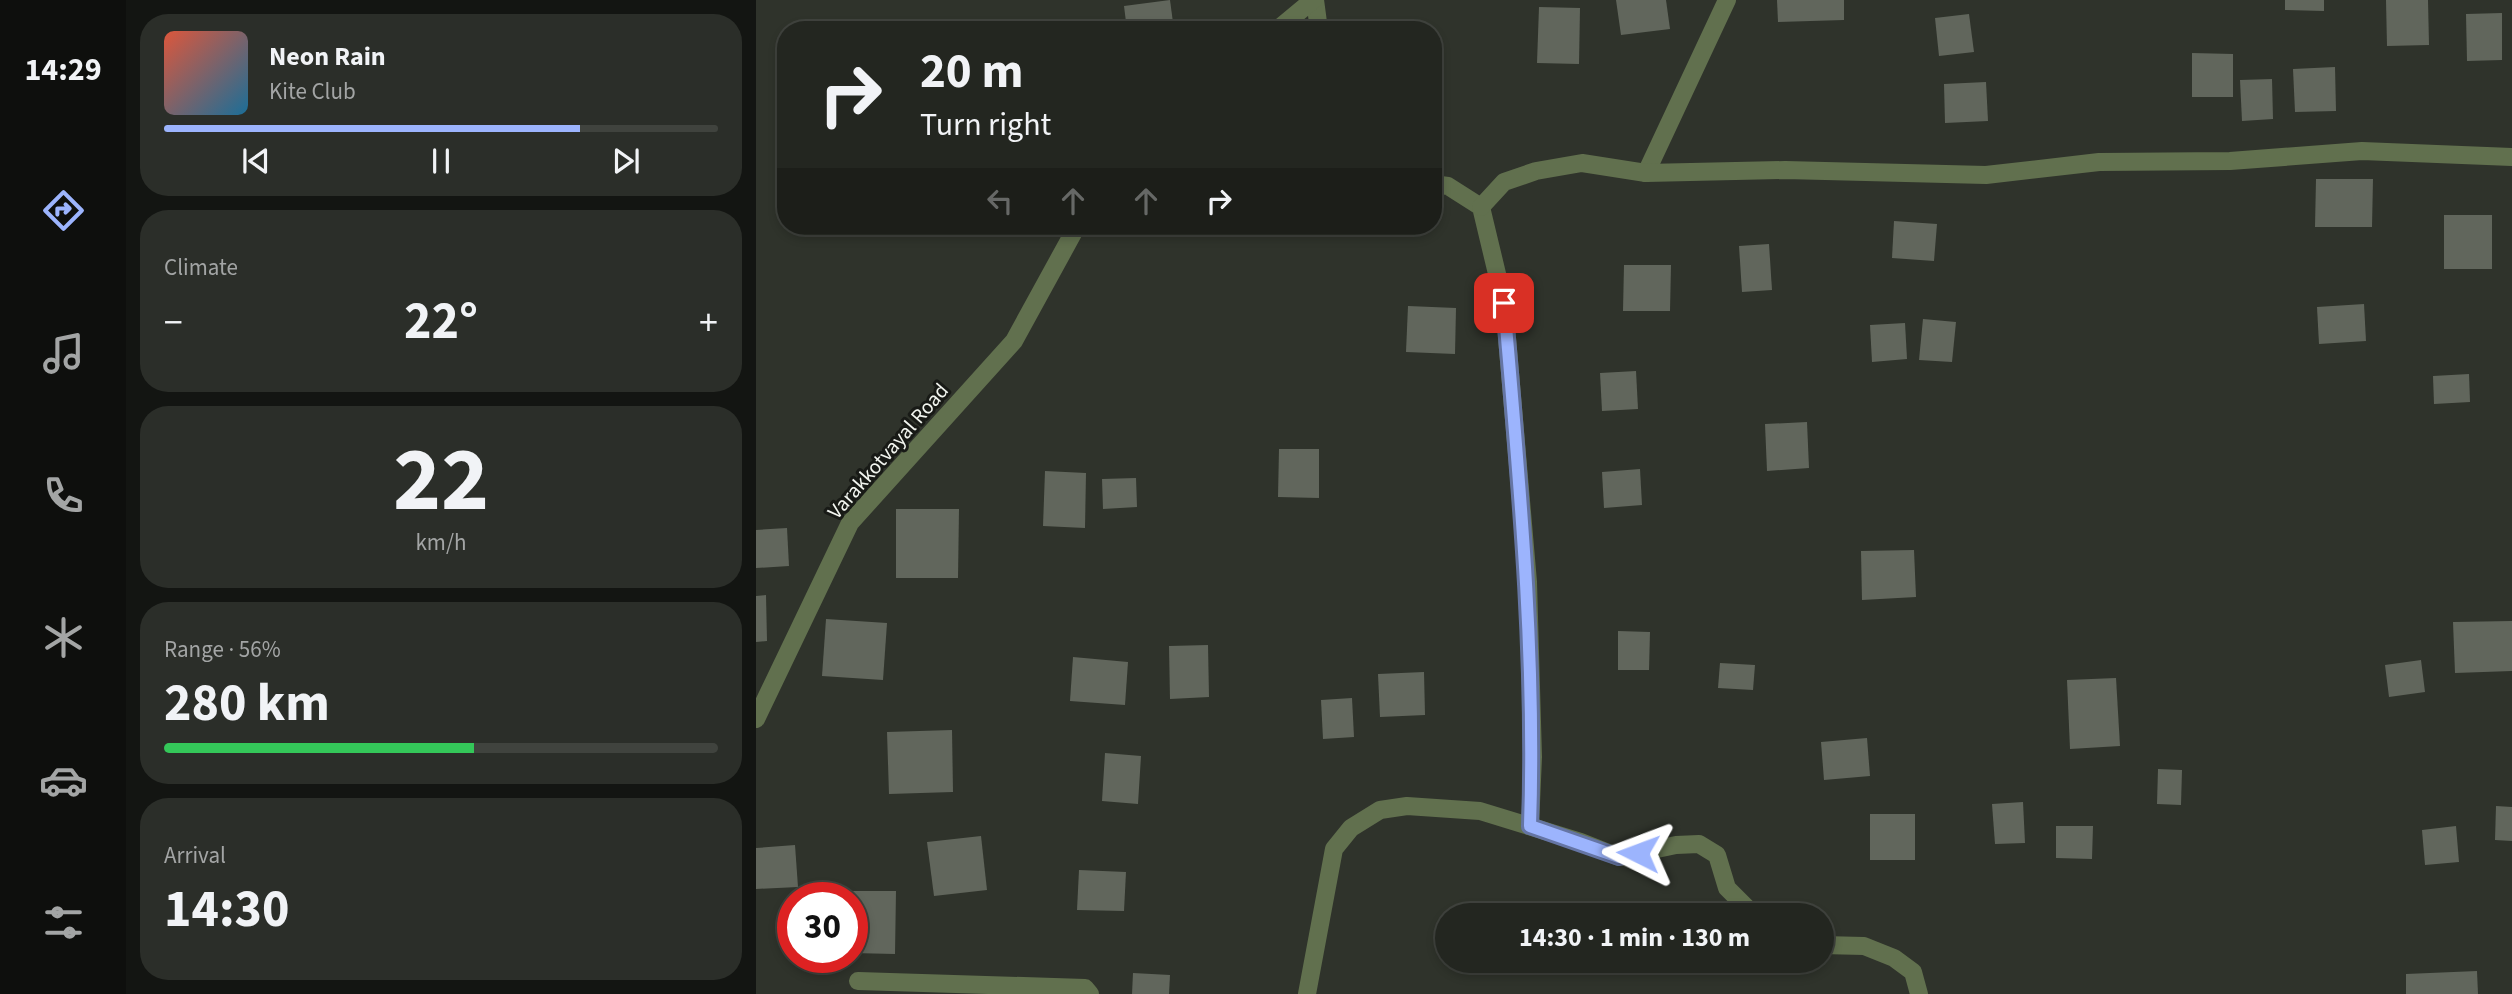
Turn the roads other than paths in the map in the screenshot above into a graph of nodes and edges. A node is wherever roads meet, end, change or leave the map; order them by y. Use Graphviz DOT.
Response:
graph roads {
  1 [pos="1314,0"];
  2 [pos="1727,0"];
  3 [pos="1289,21"];
  4 [pos="1318,21"];
  5 [pos="2512,157"];
  6 [pos="1646,173"];
  7 [pos="1442,185"];
  8 [pos="1481,207"];
  9 [pos="1072,235"];
  10 [pos="756,719"];
  11 [pos="1530,826"];
  12 [pos="1742,903"];
  13 [pos="1834,945"];
  14 [pos="858,981"];
  15 [pos="1090,994"];
  16 [pos="1307,994"];
  17 [pos="1919,994"];
  1 -- 3 [label="street"];
  1 -- 4 [label="street"];
  2 -- 6 [label="street"];
  5 -- 6 [label="street"];
  6 -- 8 [label="street"];
  7 -- 8 [label="street"];
  8 -- 11 [label="street"];
  9 -- 10 [label="street, Varakkotvayal Road"];
  11 -- 12 [label="street"];
  11 -- 16 [label="street"];
  13 -- 17 [label="street"];
  14 -- 15 [label="street"];
}
